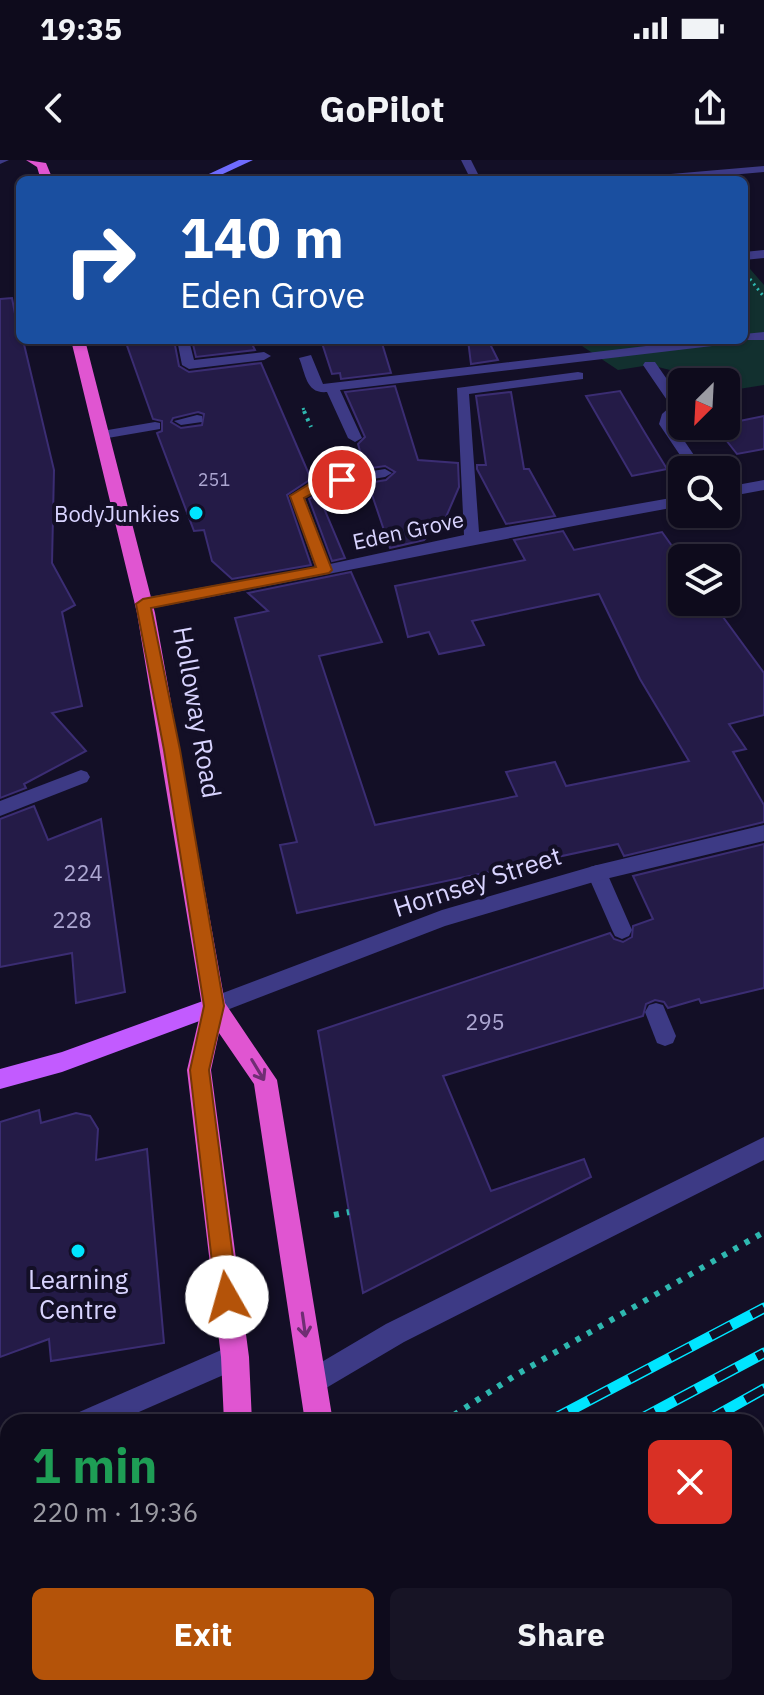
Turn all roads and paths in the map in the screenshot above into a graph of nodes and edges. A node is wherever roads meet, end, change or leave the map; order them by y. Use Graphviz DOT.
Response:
graph roads {
  1 [pos="32,160"];
  2 [pos="248,160"];
  3 [pos="764,169"];
  4 [pos="22,171"];
  5 [pos="46,176"];
  6 [pos="210,176"];
  7 [pos="698,176"];
  8 [pos="748,277"];
  9 [pos="764,297"];
  10 [pos="79,344"];
  11 [pos="184,344"];
  12 [pos="697,344"];
  13 [pos="264,356"];
  14 [pos="306,358"];
  15 [pos="650,365"];
  16 [pos="454,374"];
  17 [pos="578,376"];
  18 [pos="332,388"];
  19 [pos="462,391"];
  20 [pos="197,419"];
  21 [pos="181,421"];
  22 [pos="155,426"];
  23 [pos="102,435"];
  24 [pos="355,438"];
  25 [pos="688,456"];
  26 [pos="385,473"];
  27 [pos="764,485"];
  28 [pos="740,489"];
  29 [pos="668,503"];
  30 [pos="472,538"];
  31 [pos="324,570"];
  32 [pos="143,604"];
  33 [pos="81,777"];
  34 [pos="0,809"];
  35 [pos="764,833"];
  36 [pos="597,873"];
  37 [pos="622,930"];
  38 [pos="214,1006"];
  39 [pos="656,1012"];
  40 [pos="665,1036"];
  41 [pos="0,1079"];
  42 [pos="764,1148"];
  43 [pos="349,1212"];
  44 [pos="334,1215"];
  45 [pos="764,1232"];
  46 [pos="235,1357"];
  47 [pos="312,1382"];
  48 [pos="104,1414"];
  49 [pos="238,1414"];
  50 [pos="318,1414"];
  51 [pos="455,1414"];
  1 -- 4 [label="highway"];
  1 -- 5 [label="highway"];
  2 -- 6 [label="main road"];
  3 -- 7 [label="street"];
  8 -- 9 [label="path"];
  10 -- 23 [label="highway, Holloway Road"];
  11 -- 13 [label="street"];
  12 -- 16 [label="street"];
  14 -- 18 [label="street"];
  15 -- 25 [label="street"];
  16 -- 18 [label="street"];
  16 -- 19 [label="street"];
  17 -- 19 [label="street"];
  18 -- 24 [label="street"];
  19 -- 30 [label="street"];
  20 -- 21 [label="street"];
  22 -- 23 [label="street"];
  23 -- 32 [label="highway, Holloway Road"];
  26 -- 31 [label="street"];
  27 -- 28 [label="street"];
  29 -- 30 [label="street, Eden Grove"];
  30 -- 31 [label="street, Eden Grove"];
  31 -- 32 [label="street, Eden Grove"];
  32 -- 38 [label="highway, Holloway Road"];
  33 -- 34 [label="street"];
  35 -- 36 [label="street, Hornsey Street"];
  36 -- 37 [label="street"];
  36 -- 38 [label="street, Hornsey Street"];
  38 -- 41 [label="main road"];
  38 -- 46 [label="highway, Holloway Road"];
  38 -- 47 [label="highway, Holloway Road, one-way"];
  39 -- 40 [label="street"];
  42 -- 47 [label="street"];
  43 -- 44 [label="path"];
  45 -- 51 [label="path"];
  46 -- 48 [label="street"];
  46 -- 49 [label="highway, Holloway Road"];
  47 -- 50 [label="highway, Holloway Road"];
}
